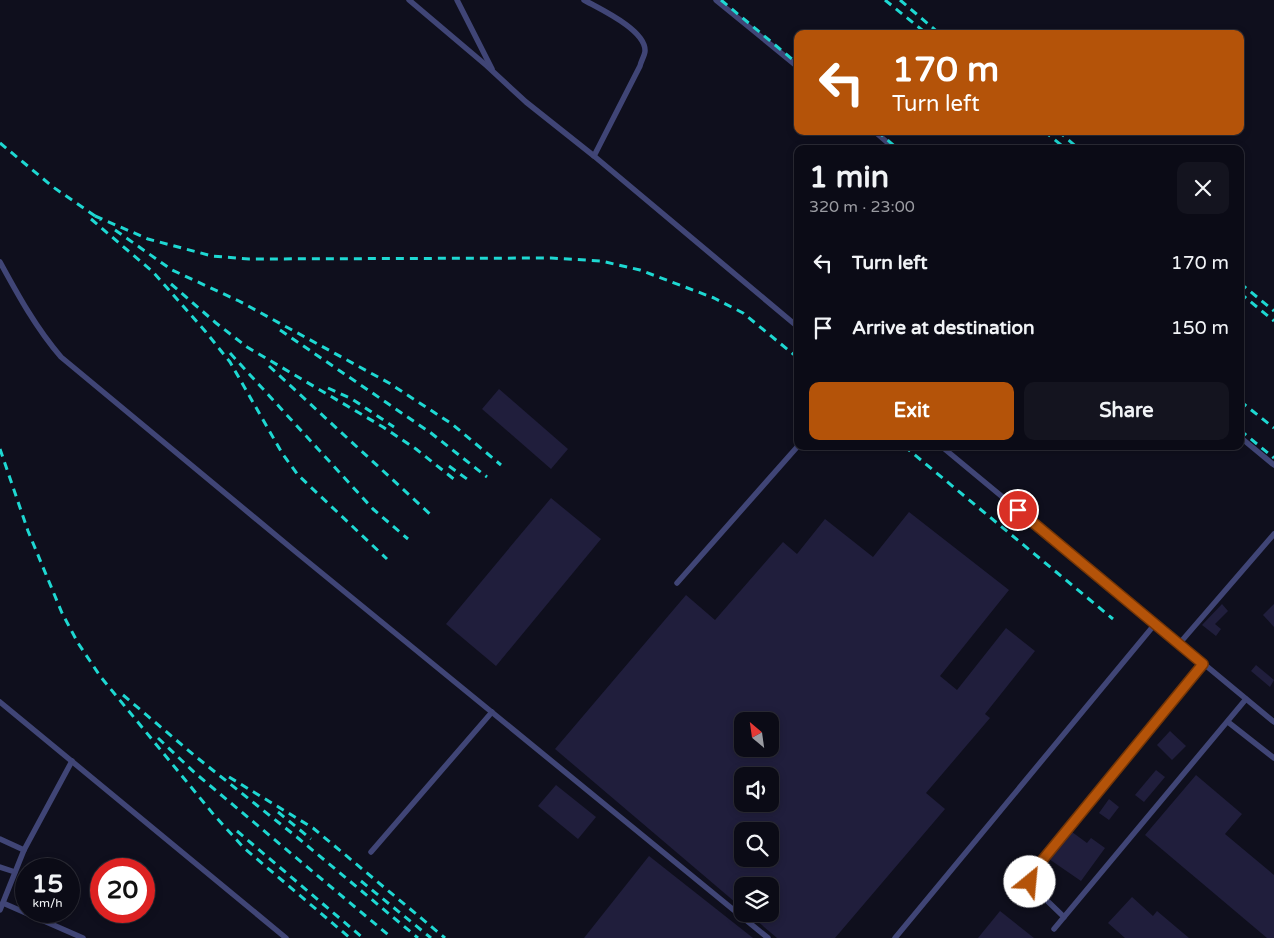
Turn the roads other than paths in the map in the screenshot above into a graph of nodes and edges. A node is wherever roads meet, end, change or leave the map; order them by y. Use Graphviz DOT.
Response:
graph roads {
  1 [pos="409,0"];
  2 [pos="457,0"];
  3 [pos="584,0"];
  4 [pos="716,0"];
  5 [pos="794,64"];
  6 [pos="494,73"];
  7 [pos="879,135"];
  8 [pos="890,145"];
  9 [pos="594,156"];
  10 [pos="0,262"];
  11 [pos="794,324"];
  12 [pos="1244,440"];
  13 [pos="794,450"];
  14 [pos="946,450"];
  15 [pos="1274,465"];
  16 [pos="1274,534"];
  17 [pos="677,584"];
  18 [pos="1156,624"];
  19 [pos="1179,644"];
  20 [pos="1203,664"];
  21 [pos="1246,699"];
  22 [pos="0,702"];
  23 [pos="492,712"];
  24 [pos="1228,722"];
  25 [pos="1274,722"];
  26 [pos="1274,758"];
  27 [pos="72,762"];
  28 [pos="0,839"];
  29 [pos="24,850"];
  30 [pos="371,852"];
  31 [pos="21,858"];
  32 [pos="0,867"];
  33 [pos="15,872"];
  34 [pos="3,903"];
  35 [pos="0,910"];
  36 [pos="1064,917"];
  37 [pos="1054,930"];
  38 [pos="83,938"];
  39 [pos="286,938"];
  40 [pos="768,938"];
  41 [pos="895,938"];
  1 -- 6 [label="lane"];
  2 -- 6 [label="lane"];
  3 -- 9 [label="lane"];
  4 -- 5 [label="lane"];
  6 -- 9 [label="lane"];
  7 -- 8 [label="lane"];
  9 -- 11 [label="lane"];
  10 -- 23 [label="lane"];
  12 -- 15 [label="lane"];
  13 -- 17 [label="lane"];
  14 -- 18 [label="lane"];
  16 -- 19 [label="lane"];
  18 -- 19 [label="lane"];
  18 -- 41 [label="lane"];
  19 -- 20 [label="lane"];
  20 -- 21 [label="lane"];
  20 -- 36 [label="lane"];
  21 -- 24 [label="lane"];
  21 -- 25 [label="lane"];
  22 -- 27 [label="lane"];
  23 -- 30 [label="lane"];
  23 -- 40 [label="lane"];
  24 -- 26 [label="lane"];
  24 -- 36 [label="lane"];
  27 -- 29 [label="lane"];
  27 -- 39 [label="lane"];
  28 -- 29 [label="lane"];
  29 -- 31 [label="lane"];
  32 -- 33 [label="lane"];
  33 -- 34 [label="lane"];
  34 -- 35 [label="lane"];
  34 -- 38 [label="lane"];
  36 -- 37 [label="lane"];
}
